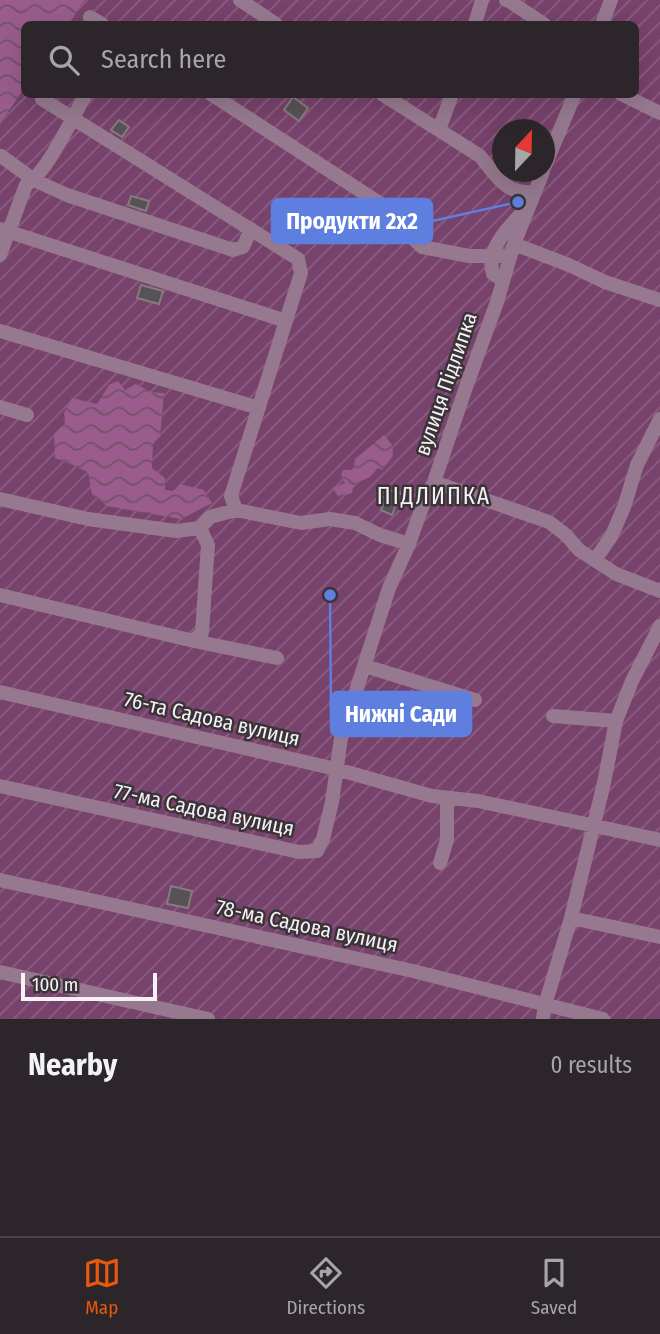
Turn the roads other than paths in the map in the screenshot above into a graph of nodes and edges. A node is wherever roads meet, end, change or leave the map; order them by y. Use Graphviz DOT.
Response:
graph roads {
  1 [pos="240,0"];
  2 [pos="482,0"];
  3 [pos="506,0"];
  4 [pos="611,0"];
  5 [pos="272,21"];
  6 [pos="476,21"];
  7 [pos="539,21"];
  8 [pos="603,21"];
  9 [pos="84,98"];
  10 [pos="217,98"];
  11 [pos="388,98"];
  12 [pos="451,98"];
  13 [pos="573,98"];
  14 [pos="629,98"];
  15 [pos="42,99"];
  16 [pos="660,113"];
  17 [pos="72,117"];
  18 [pos="439,131"];
  19 [pos="555,143"];
  20 [pos="1,156"];
  21 [pos="34,180"];
  22 [pos="539,182"];
  23 [pos="534,192"];
  24 [pos="528,207"];
  25 [pos="251,229"];
  26 [pos="4,230"];
  27 [pos="512,251"];
  28 [pos="0,255"];
  29 [pos="493,256"];
  30 [pos="503,279"];
  31 [pos="660,300"];
  32 [pos="286,321"];
  33 [pos="0,331"];
  34 [pos="0,407"];
  35 [pos="259,408"];
  36 [pos="27,415"];
  37 [pos="660,419"];
  38 [pos="434,482"];
  39 [pos="0,499"];
  40 [pos="236,510"];
  41 [pos="200,528"];
  42 [pos="409,544"];
  43 [pos="595,560"];
  44 [pos="660,591"];
  45 [pos="0,595"];
  46 [pos="660,626"];
  47 [pos="194,641"];
  48 [pos="277,658"];
  49 [pos="365,667"];
  50 [pos="0,692"];
  51 [pos="475,700"];
  52 [pos="554,716"];
  53 [pos="616,721"];
  54 [pos="337,769"];
  55 [pos="0,786"];
  56 [pos="447,798"];
  57 [pos="593,825"];
  58 [pos="660,840"];
  59 [pos="439,863"];
  60 [pos="0,880"];
  61 [pos="571,918"];
  62 [pos="660,937"];
  63 [pos="0,972"];
  64 [pos="544,1012"];
  65 [pos="208,1019"];
  66 [pos="603,1019"];
  1 -- 5 [label="street"];
  2 -- 6 [label="street"];
  3 -- 7 [label="street"];
  4 -- 8 [label="street"];
  9 -- 17 [label="street"];
  10 -- 29 [label="street"];
  11 -- 18 [label="street"];
  12 -- 18 [label="street"];
  13 -- 19 [label="street, вулиця Підлипка"];
  14 -- 16 [label="street"];
  15 -- 17 [label="street"];
  17 -- 21 [label="street"];
  17 -- 25 [label="street"];
  18 -- 23 [label="street"];
  20 -- 21 [label="street"];
  21 -- 25 [label="street"];
  21 -- 26 [label="street"];
  22 -- 23 [label="street, вулиця Підлипка"];
  23 -- 24 [label="street, вулиця Підлипка"];
  24 -- 27 [label="street, вулиця Підлипка"];
  24 -- 29 [label="street"];
  25 -- 32 [label="street"];
  26 -- 28 [label="street"];
  26 -- 32 [label="street"];
  27 -- 29 [label="street"];
  27 -- 30 [label="street, вулиця Підлипка"];
  27 -- 31 [label="street"];
  29 -- 30 [label="street"];
  30 -- 38 [label="street, вулиця Підлипка"];
  32 -- 35 [label="street"];
  33 -- 35 [label="street"];
  34 -- 36 [label="street"];
  35 -- 40 [label="street"];
  37 -- 43 [label="street"];
  38 -- 42 [label="street, вулиця Підлипка"];
  38 -- 43 [label="street"];
  39 -- 41 [label="street"];
  40 -- 41 [label="street"];
  40 -- 42 [label="street"];
  41 -- 47 [label="street"];
  42 -- 49 [label="street, вулиця Підлипка"];
  43 -- 44 [label="street"];
  45 -- 47 [label="street"];
  46 -- 53 [label="street"];
  47 -- 48 [label="street"];
  49 -- 51 [label="street"];
  49 -- 54 [label="street, вулиця Підлипка"];
  50 -- 54 [label="street, 76-та Садова вулиця"];
  52 -- 53 [label="street"];
  53 -- 57 [label="street"];
  54 -- 55 [label="street, 77-ма Садова вулиця"];
  54 -- 56 [label="street, 76-та Садова вулиця"];
  56 -- 57 [label="street, 76-та Садова вулиця"];
  56 -- 59 [label="street"];
  57 -- 58 [label="street, 76-та Садова вулиця"];
  57 -- 61 [label="street"];
  60 -- 64 [label="street, 78-ма Садова вулиця"];
  61 -- 62 [label="street"];
  61 -- 64 [label="street"];
  63 -- 65 [label="street"];
  64 -- 66 [label="street, 78-ма Садова вулиця"];
}
